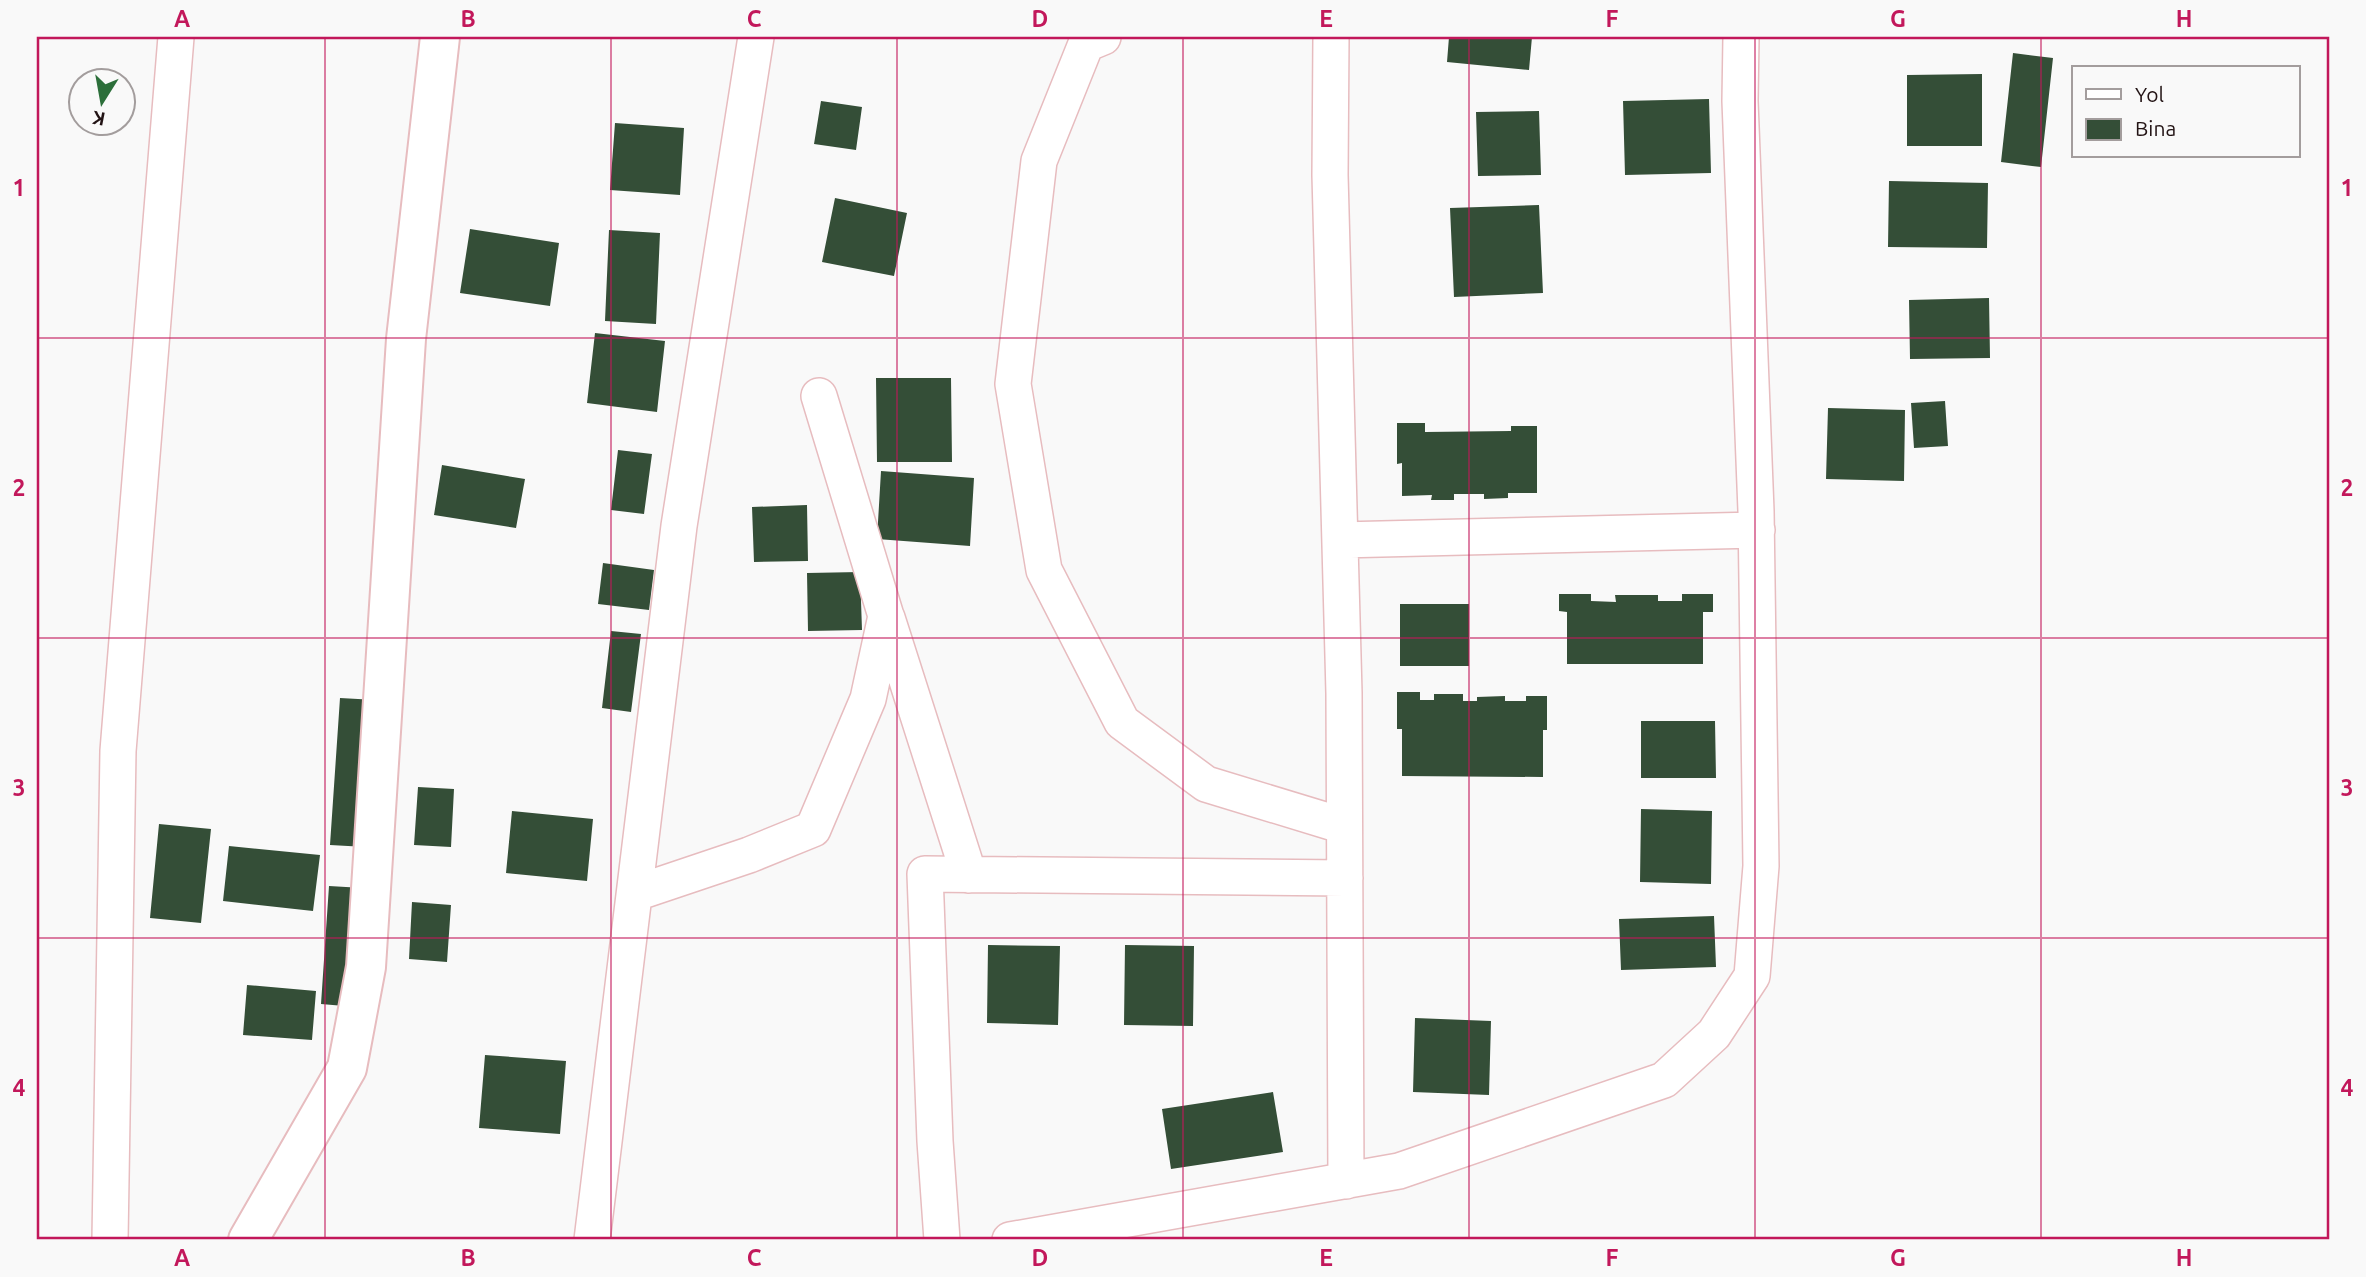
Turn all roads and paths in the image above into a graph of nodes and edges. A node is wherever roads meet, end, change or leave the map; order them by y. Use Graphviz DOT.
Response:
graph roads {
  1 [pos="176,37"];
  2 [pos="440,37"];
  3 [pos="756,37"];
  4 [pos="1103,37"];
  5 [pos="1331,37"];
  6 [pos="1741,37"];
  7 [pos="818,396"];
  8 [pos="1757,530"];
  9 [pos="1340,540"];
  10 [pos="886,616"];
  11 [pos="1344,826"];
  12 [pos="968,874"];
  13 [pos="1345,878"];
  14 [pos="636,893"];
  15 [pos="1346,1181"];
  16 [pos="110,1240"];
  17 [pos="248,1240"];
  18 [pos="592,1240"];
  19 [pos="942,1240"];
  20 [pos="1010,1240"];
  1 -- 16 [label="street"];
  2 -- 17 [label="street"];
  3 -- 14 [label="street"];
  4 -- 11 [label="street"];
  5 -- 9 [label="street"];
  6 -- 8 [label="street"];
  7 -- 10 [label="street"];
  8 -- 9 [label="street"];
  8 -- 15 [label="street"];
  9 -- 11 [label="street"];
  10 -- 12 [label="street"];
  10 -- 14 [label="street"];
  11 -- 13 [label="street"];
  12 -- 13 [label="street"];
  12 -- 19 [label="street"];
  13 -- 15 [label="street"];
  14 -- 18 [label="street"];
  15 -- 20 [label="street"];
}
